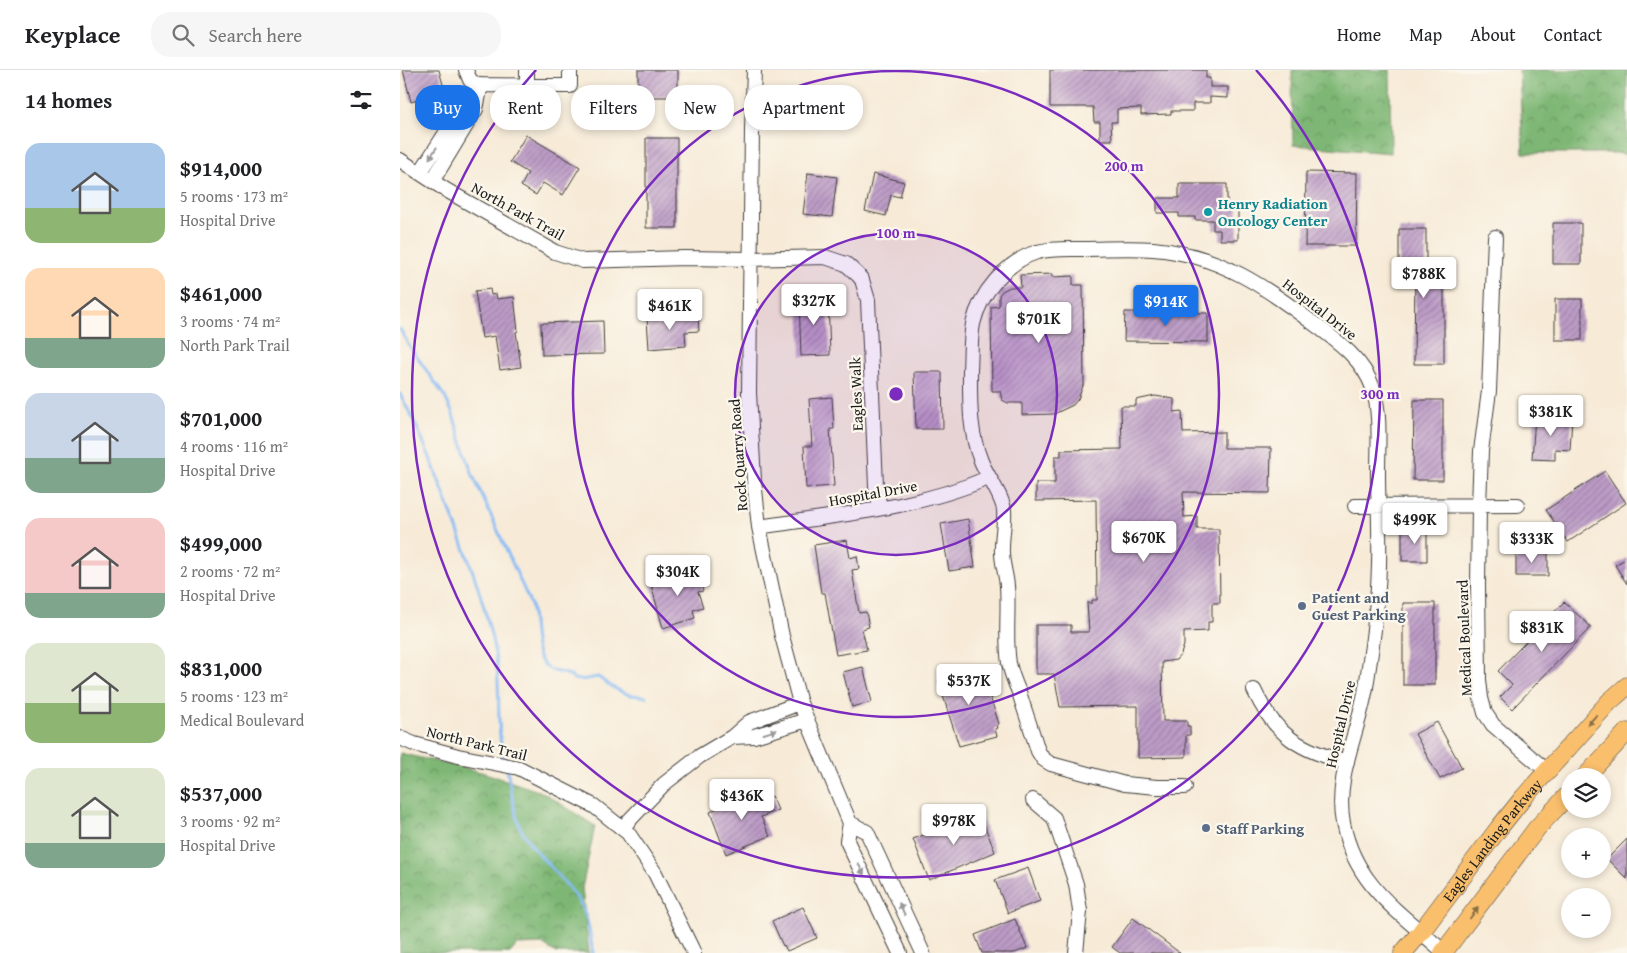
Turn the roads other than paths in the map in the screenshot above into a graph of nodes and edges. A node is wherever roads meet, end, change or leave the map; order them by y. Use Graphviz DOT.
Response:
graph roads {
  1 [pos="466,70"];
  2 [pos="528,70"];
  3 [pos="570,70"];
  4 [pos="754,70"];
  5 [pos="481,85"];
  6 [pos="490,85"];
  7 [pos="527,85"];
  8 [pos="561,86"];
  9 [pos="400,160"];
  10 [pos="420,173"];
  11 [pos="432,180"];
  12 [pos="1495,237"];
  13 [pos="750,259"];
  14 [pos="988,478"];
  15 [pos="1356,506"];
  16 [pos="1378,506"];
  17 [pos="1479,506"];
  18 [pos="1518,506"];
  19 [pos="880,508"];
  20 [pos="759,528"];
  21 [pos="1627,686"];
  22 [pos="1254,690"];
  23 [pos="800,703"];
  24 [pos="807,720"];
  25 [pos="1627,732"];
  26 [pos="732,737"];
  27 [pos="400,738"];
  28 [pos="1347,762"];
  29 [pos="1593,768"];
  30 [pos="1547,771"];
  31 [pos="1185,787"];
  32 [pos="1033,800"];
  33 [pos="1561,803"];
  34 [pos="850,823"];
  35 [pos="622,828"];
  36 [pos="1421,932"];
  37 [pos="694,953"];
  38 [pos="900,953"];
  39 [pos="924,953"];
  40 [pos="1076,953"];
  41 [pos="1402,953"];
  42 [pos="1444,953"];
  1 -- 5 [label="street"];
  2 -- 7 [label="street"];
  3 -- 8 [label="street"];
  4 -- 13 [label="street, Rock Quarry Road"];
  5 -- 6 [label="street"];
  5 -- 10 [label="street, one-way"];
  5 -- 11 [label="street"];
  9 -- 10 [label="street, North Park Trail"];
  10 -- 11 [label="street, North Park Trail"];
  11 -- 13 [label="street, North Park Trail"];
  12 -- 17 [label="street, Medical Boulevard"];
  13 -- 19 [label="street, Eagles Walk"];
  13 -- 20 [label="street, Rock Quarry Road"];
  14 -- 16 [label="street, Hospital Drive"];
  14 -- 19 [label="street, Hospital Drive"];
  14 -- 31 [label="street, Hospital Drive"];
  15 -- 16 [label="street"];
  16 -- 17 [label="street"];
  16 -- 28 [label="street, Hospital Drive"];
  17 -- 18 [label="street"];
  17 -- 30 [label="street, Medical Boulevard"];
  19 -- 20 [label="street, Hospital Drive"];
  20 -- 23 [label="street, Rock Quarry Road"];
  21 -- 30 [label="main road, Eagles Landing Parkway, one-way"];
  22 -- 28 [label="street"];
  23 -- 24 [label="street, Rock Quarry Road"];
  23 -- 26 [label="street"];
  26 -- 24 [label="street, one-way"];
  24 -- 34 [label="street, Rock Quarry Road"];
  25 -- 29 [label="main road"];
  26 -- 35 [label="street"];
  27 -- 35 [label="street, North Park Trail"];
  28 -- 36 [label="street, Hospital Drive"];
  30 -- 36 [label="main road, Eagles Landing Parkway"];
  32 -- 40 [label="street"];
  42 -- 33 [label="main road, Eagles Landing Parkway, one-way"];
  34 -- 38 [label="street, Rock Quarry Road, one-way"];
  39 -- 34 [label="street, one-way"];
  35 -- 37 [label="street, North Park Trail"];
  36 -- 41 [label="main road, Eagles Landing Parkway"];
  36 -- 42 [label="street, Hospital Drive"];
}
